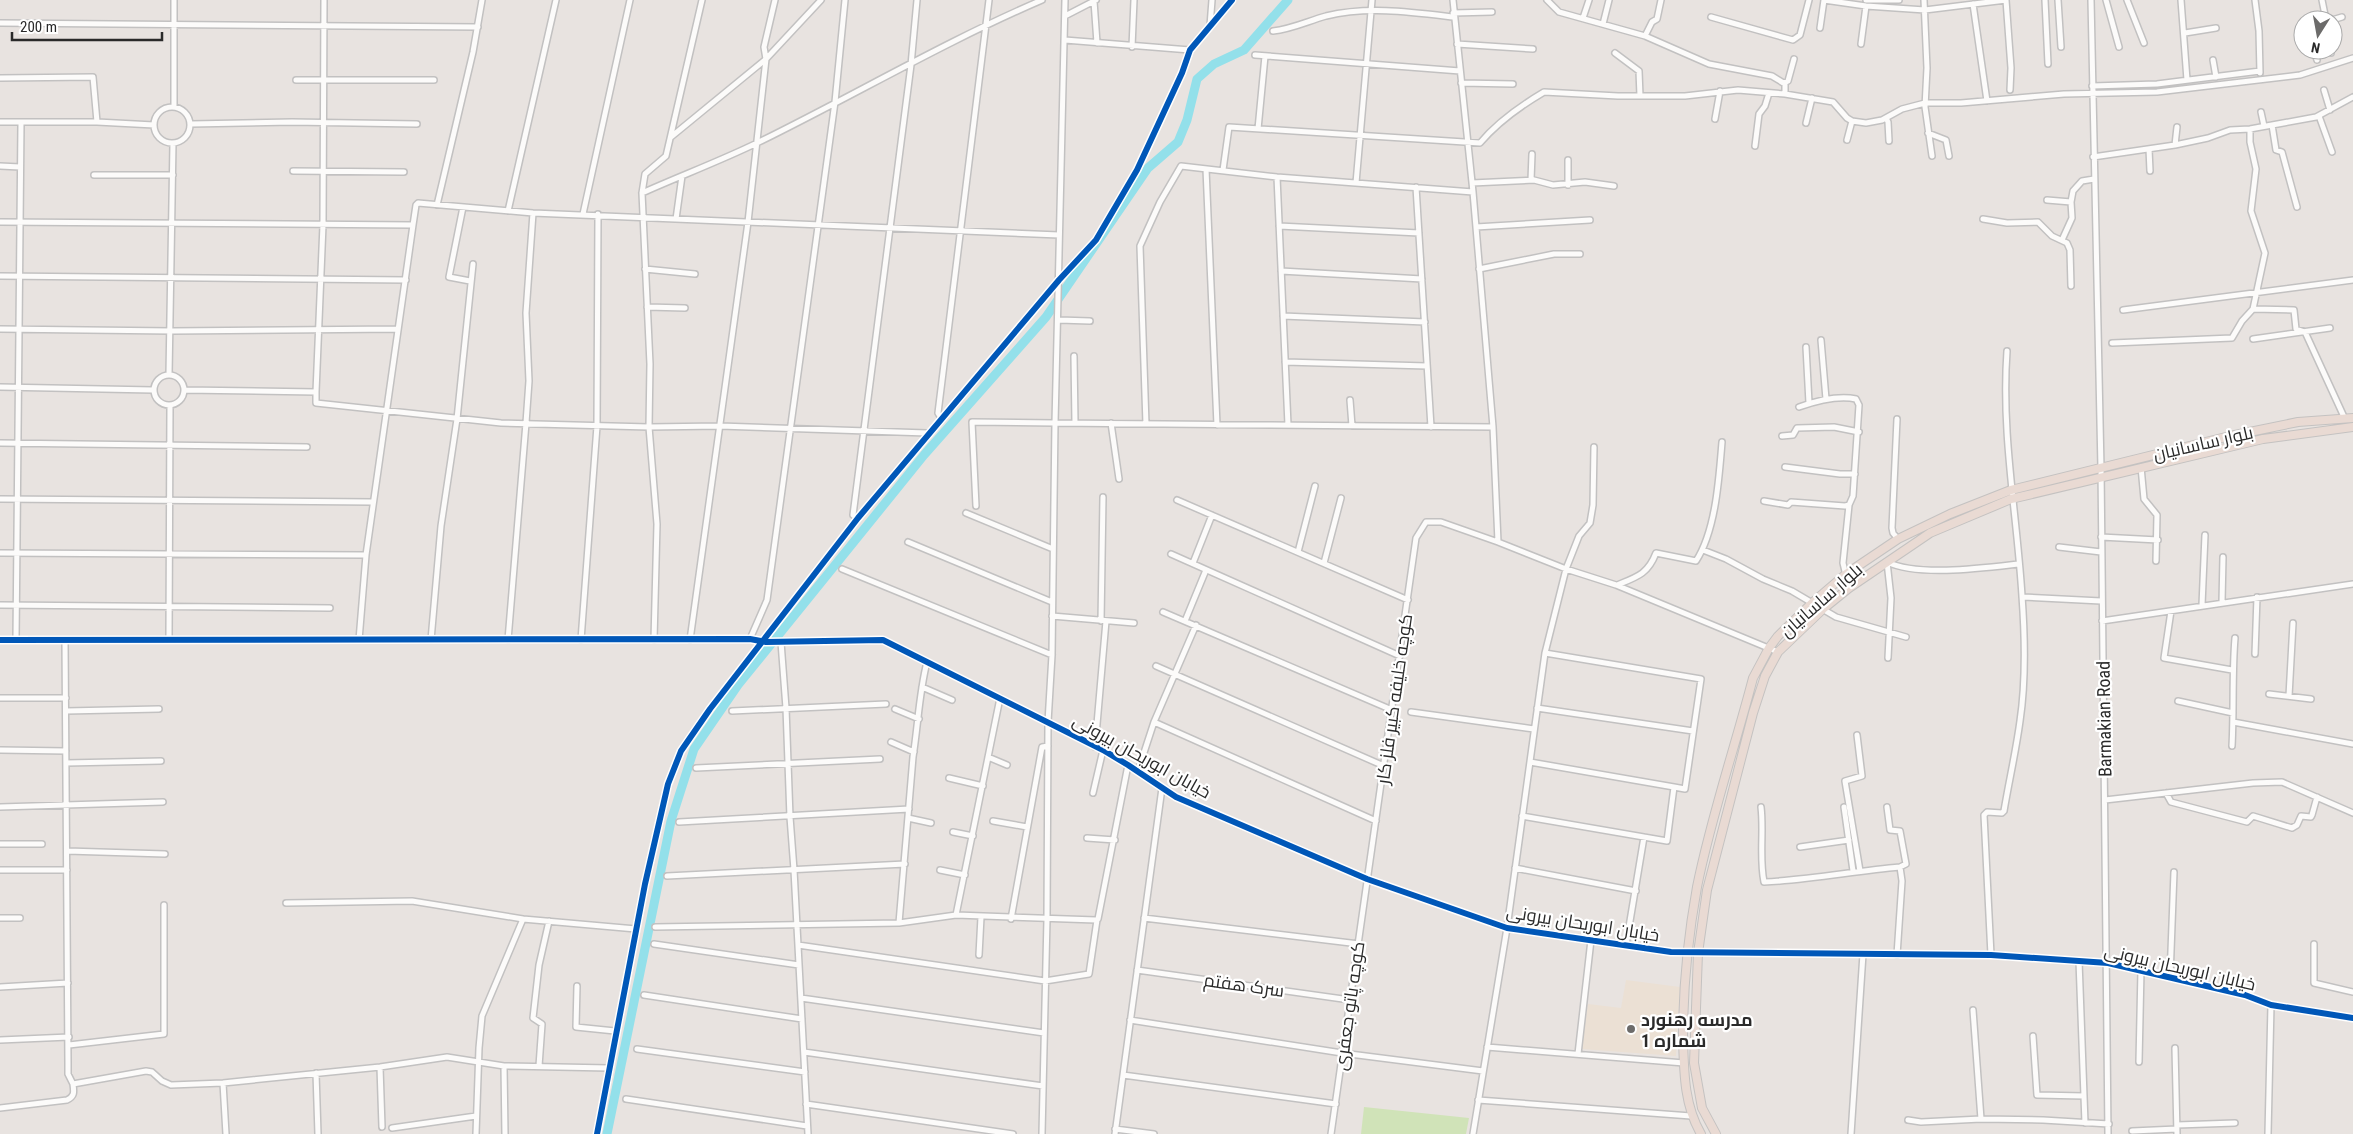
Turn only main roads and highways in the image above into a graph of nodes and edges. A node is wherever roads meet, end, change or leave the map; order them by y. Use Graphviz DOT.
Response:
graph roads {
  1 [pos="2349,418"];
  2 [pos="2351,427"];
  3 [pos="2101,472"];
  4 [pos="1701,1134"];
  5 [pos="1716,1134"];
  1 -- 3 [label="highway, بلوار ساسانیان"];
  2 -- 3 [label="highway, بلوار ساسانیان"];
  3 -- 4 [label="highway, بلوار ساسانیان"];
  3 -- 5 [label="highway, بلوار ساسانیان"];
}
